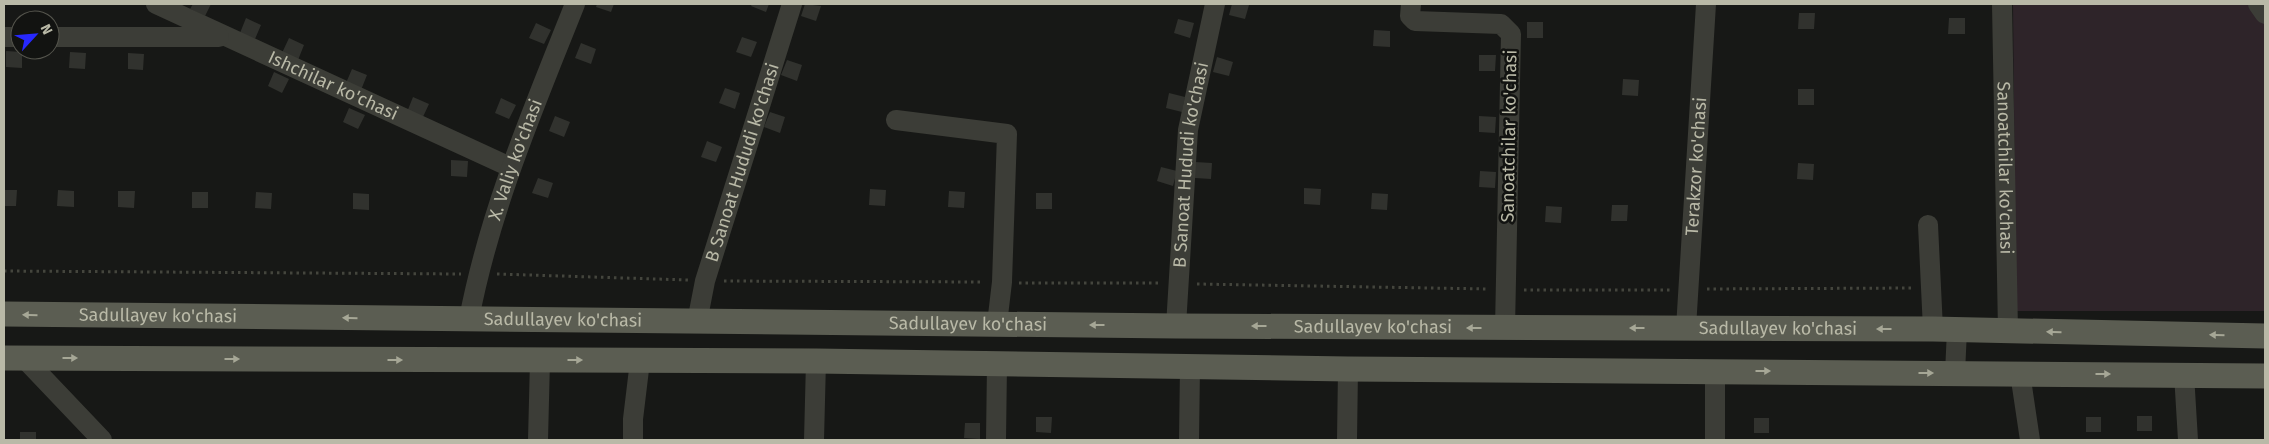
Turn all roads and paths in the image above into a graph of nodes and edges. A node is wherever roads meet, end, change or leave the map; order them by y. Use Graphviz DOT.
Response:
graph roads {
  1 [pos="156,4"];
  2 [pos="574,4"];
  3 [pos="792,4"];
  4 [pos="1215,4"];
  5 [pos="1412,4"];
  6 [pos="1706,4"];
  7 [pos="2002,4"];
  8 [pos="2258,4"];
  9 [pos="2265,14"];
  10 [pos="60,37"];
  11 [pos="226,37"];
  12 [pos="896,120"];
  13 [pos="510,167"];
  14 [pos="1928,225"];
  15 [pos="4,271"];
  16 [pos="478,274"];
  17 [pos="705,281"];
  18 [pos="1002,282"];
  19 [pos="1178,284"];
  20 [pos="1931,288"];
  21 [pos="1506,290"];
  22 [pos="1687,290"];
  23 [pos="4,314"];
  24 [pos="469,319"];
  25 [pos="698,322"];
  26 [pos="998,324"];
  27 [pos="1176,326"];
  28 [pos="1505,328"];
  29 [pos="1686,328"];
  30 [pos="1945,330"];
  31 [pos="2008,331"];
  32 [pos="2265,336"];
  33 [pos="14,358"];
  34 [pos="540,360"];
  35 [pos="640,360"];
  36 [pos="816,361"];
  37 [pos="998,364"];
  38 [pos="1190,367"];
  39 [pos="1348,369"];
  40 [pos="1714,371"];
  41 [pos="1955,373"];
  42 [pos="2020,373"];
  43 [pos="2184,374"];
  44 [pos="2265,376"];
  45 [pos="102,440"];
  46 [pos="538,440"];
  47 [pos="633,440"];
  48 [pos="814,440"];
  49 [pos="996,440"];
  50 [pos="1189,440"];
  51 [pos="1347,440"];
  52 [pos="1715,440"];
  53 [pos="2030,440"];
  54 [pos="2188,440"];
  1 -- 11 [label="street, Ishchilar ko'chasi"];
  2 -- 13 [label="street, X. Valiy ko'chasi"];
  3 -- 17 [label="street, B Sanoat Hududi ko'chasi"];
  4 -- 19 [label="street, B Sanoat Hududi ko'chasi"];
  5 -- 21 [label="street, Sanoatchilar ko'chasi"];
  6 -- 22 [label="street, Terakzor ko'chasi"];
  7 -- 31 [label="street, Sanoatchilar ko'chasi"];
  8 -- 9 [label="street"];
  10 -- 11 [label="street"];
  11 -- 13 [label="street, Ishchilar ko'chasi"];
  12 -- 18 [label="street"];
  13 -- 16 [label="street, X. Valiy ko'chasi"];
  14 -- 20 [label="street"];
  15 -- 16 [label="path"];
  16 -- 17 [label="path"];
  16 -- 24 [label="street, X. Valiy ko'chasi"];
  17 -- 18 [label="path"];
  17 -- 25 [label="street, B Sanoat Hududi ko'chasi"];
  18 -- 19 [label="path"];
  18 -- 26 [label="street"];
  19 -- 21 [label="path"];
  19 -- 27 [label="street, B Sanoat Hududi ko'chasi"];
  20 -- 22 [label="path"];
  20 -- 30 [label="street"];
  21 -- 22 [label="path"];
  21 -- 28 [label="street, Sanoatchilar ko'chasi"];
  22 -- 29 [label="street, Terakzor ko'chasi"];
  24 -- 23 [label="main road, Sadullayev ko'chasi, one-way"];
  24 -- 25 [label="main road, Sadullayev ko'chasi"];
  25 -- 26 [label="main road, Sadullayev ko'chasi"];
  27 -- 26 [label="main road, Sadullayev ko'chasi, one-way"];
  28 -- 27 [label="main road, Sadullayev ko'chasi, one-way"];
  29 -- 28 [label="main road, Sadullayev ko'chasi, one-way"];
  30 -- 29 [label="main road, Sadullayev ko'chasi, one-way"];
  30 -- 31 [label="main road, Sadullayev ko'chasi"];
  30 -- 41 [label="street"];
  32 -- 31 [label="main road, Sadullayev ko'chasi, one-way"];
  33 -- 34 [label="main road, one-way"];
  33 -- 45 [label="street"];
  34 -- 35 [label="main road, one-way"];
  34 -- 46 [label="street"];
  35 -- 36 [label="main road"];
  35 -- 47 [label="street"];
  36 -- 37 [label="main road"];
  36 -- 48 [label="street"];
  37 -- 38 [label="main road"];
  37 -- 49 [label="street"];
  38 -- 39 [label="main road"];
  38 -- 50 [label="street"];
  39 -- 40 [label="main road"];
  39 -- 51 [label="street"];
  40 -- 41 [label="main road, one-way"];
  40 -- 52 [label="street"];
  41 -- 42 [label="main road"];
  42 -- 43 [label="main road, one-way"];
  42 -- 53 [label="street"];
  43 -- 44 [label="main road"];
  43 -- 54 [label="street"];
}
